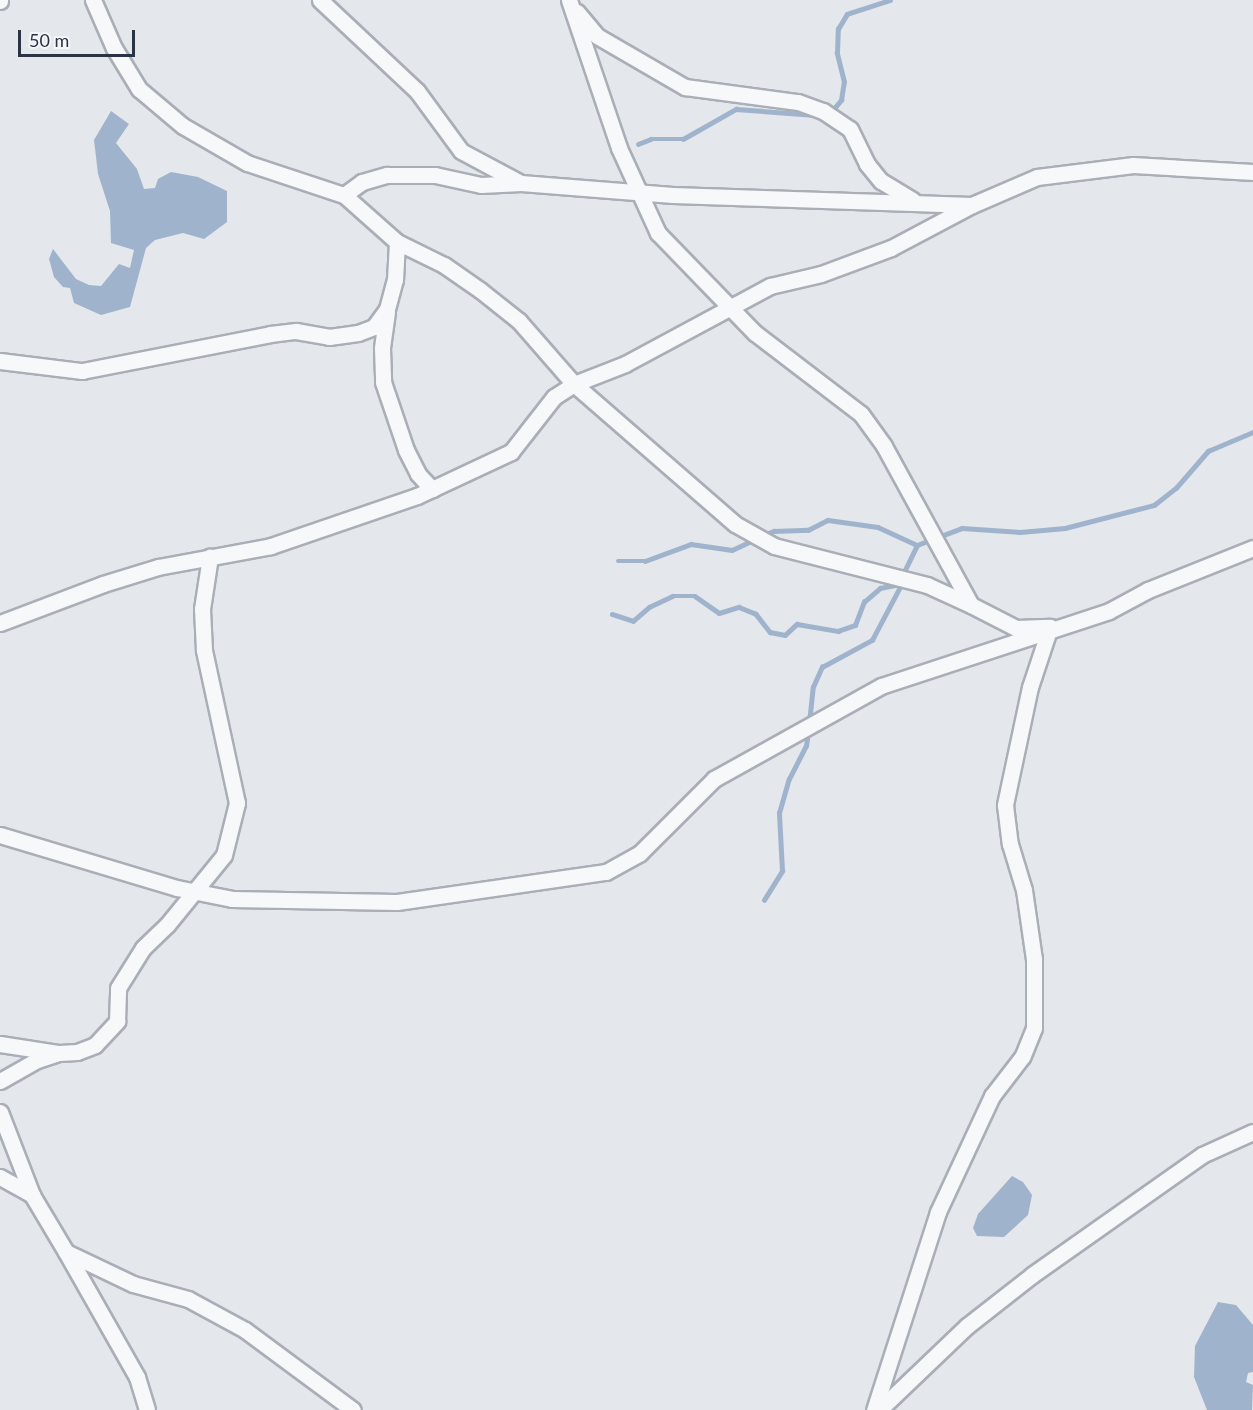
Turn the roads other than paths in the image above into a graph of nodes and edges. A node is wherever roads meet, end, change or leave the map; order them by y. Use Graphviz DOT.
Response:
graph roads {
  1 [pos="320,0"];
  2 [pos="569,1"];
  3 [pos="99,4"];
  4 [pos="1253,172"];
  5 [pos="521,183"];
  6 [pos="637,191"];
  7 [pos="344,195"];
  8 [pos="918,202"];
  9 [pos="972,205"];
  10 [pos="397,242"];
  11 [pos="726,307"];
  12 [pos="387,309"];
  13 [pos="0,361"];
  14 [pos="574,384"];
  15 [pos="432,489"];
  16 [pos="1253,548"];
  17 [pos="210,557"];
  18 [pos="971,605"];
  19 [pos="0,623"];
  20 [pos="1050,627"];
  21 [pos="0,835"];
  22 [pos="196,892"];
  23 [pos="0,1044"];
  24 [pos="59,1053"];
  25 [pos="0,1081"];
  26 [pos="0,1112"];
  27 [pos="1253,1132"];
  28 [pos="0,1177"];
  29 [pos="32,1195"];
  30 [pos="66,1252"];
  31 [pos="147,1410"];
  32 [pos="353,1410"];
  33 [pos="876,1410"];
  1 -- 5 [label="street"];
  2 -- 6 [label="street"];
  2 -- 8 [label="street"];
  3 -- 7 [label="street"];
  4 -- 9 [label="street"];
  5 -- 6 [label="street"];
  5 -- 7 [label="street"];
  6 -- 8 [label="street"];
  6 -- 11 [label="street"];
  7 -- 10 [label="street"];
  8 -- 9 [label="street"];
  9 -- 11 [label="street"];
  10 -- 12 [label="street"];
  10 -- 14 [label="street"];
  11 -- 14 [label="street"];
  11 -- 18 [label="street"];
  12 -- 13 [label="street"];
  12 -- 15 [label="street"];
  14 -- 15 [label="street"];
  14 -- 18 [label="street"];
  15 -- 17 [label="street"];
  16 -- 20 [label="street"];
  17 -- 19 [label="street"];
  17 -- 22 [label="street"];
  18 -- 20 [label="street"];
  20 -- 22 [label="street"];
  20 -- 33 [label="street"];
  21 -- 22 [label="street"];
  22 -- 24 [label="street"];
  23 -- 24 [label="street"];
  24 -- 25 [label="street"];
  26 -- 29 [label="street"];
  27 -- 33 [label="street"];
  28 -- 29 [label="street"];
  29 -- 30 [label="street"];
  30 -- 31 [label="street"];
  30 -- 32 [label="street"];
}
